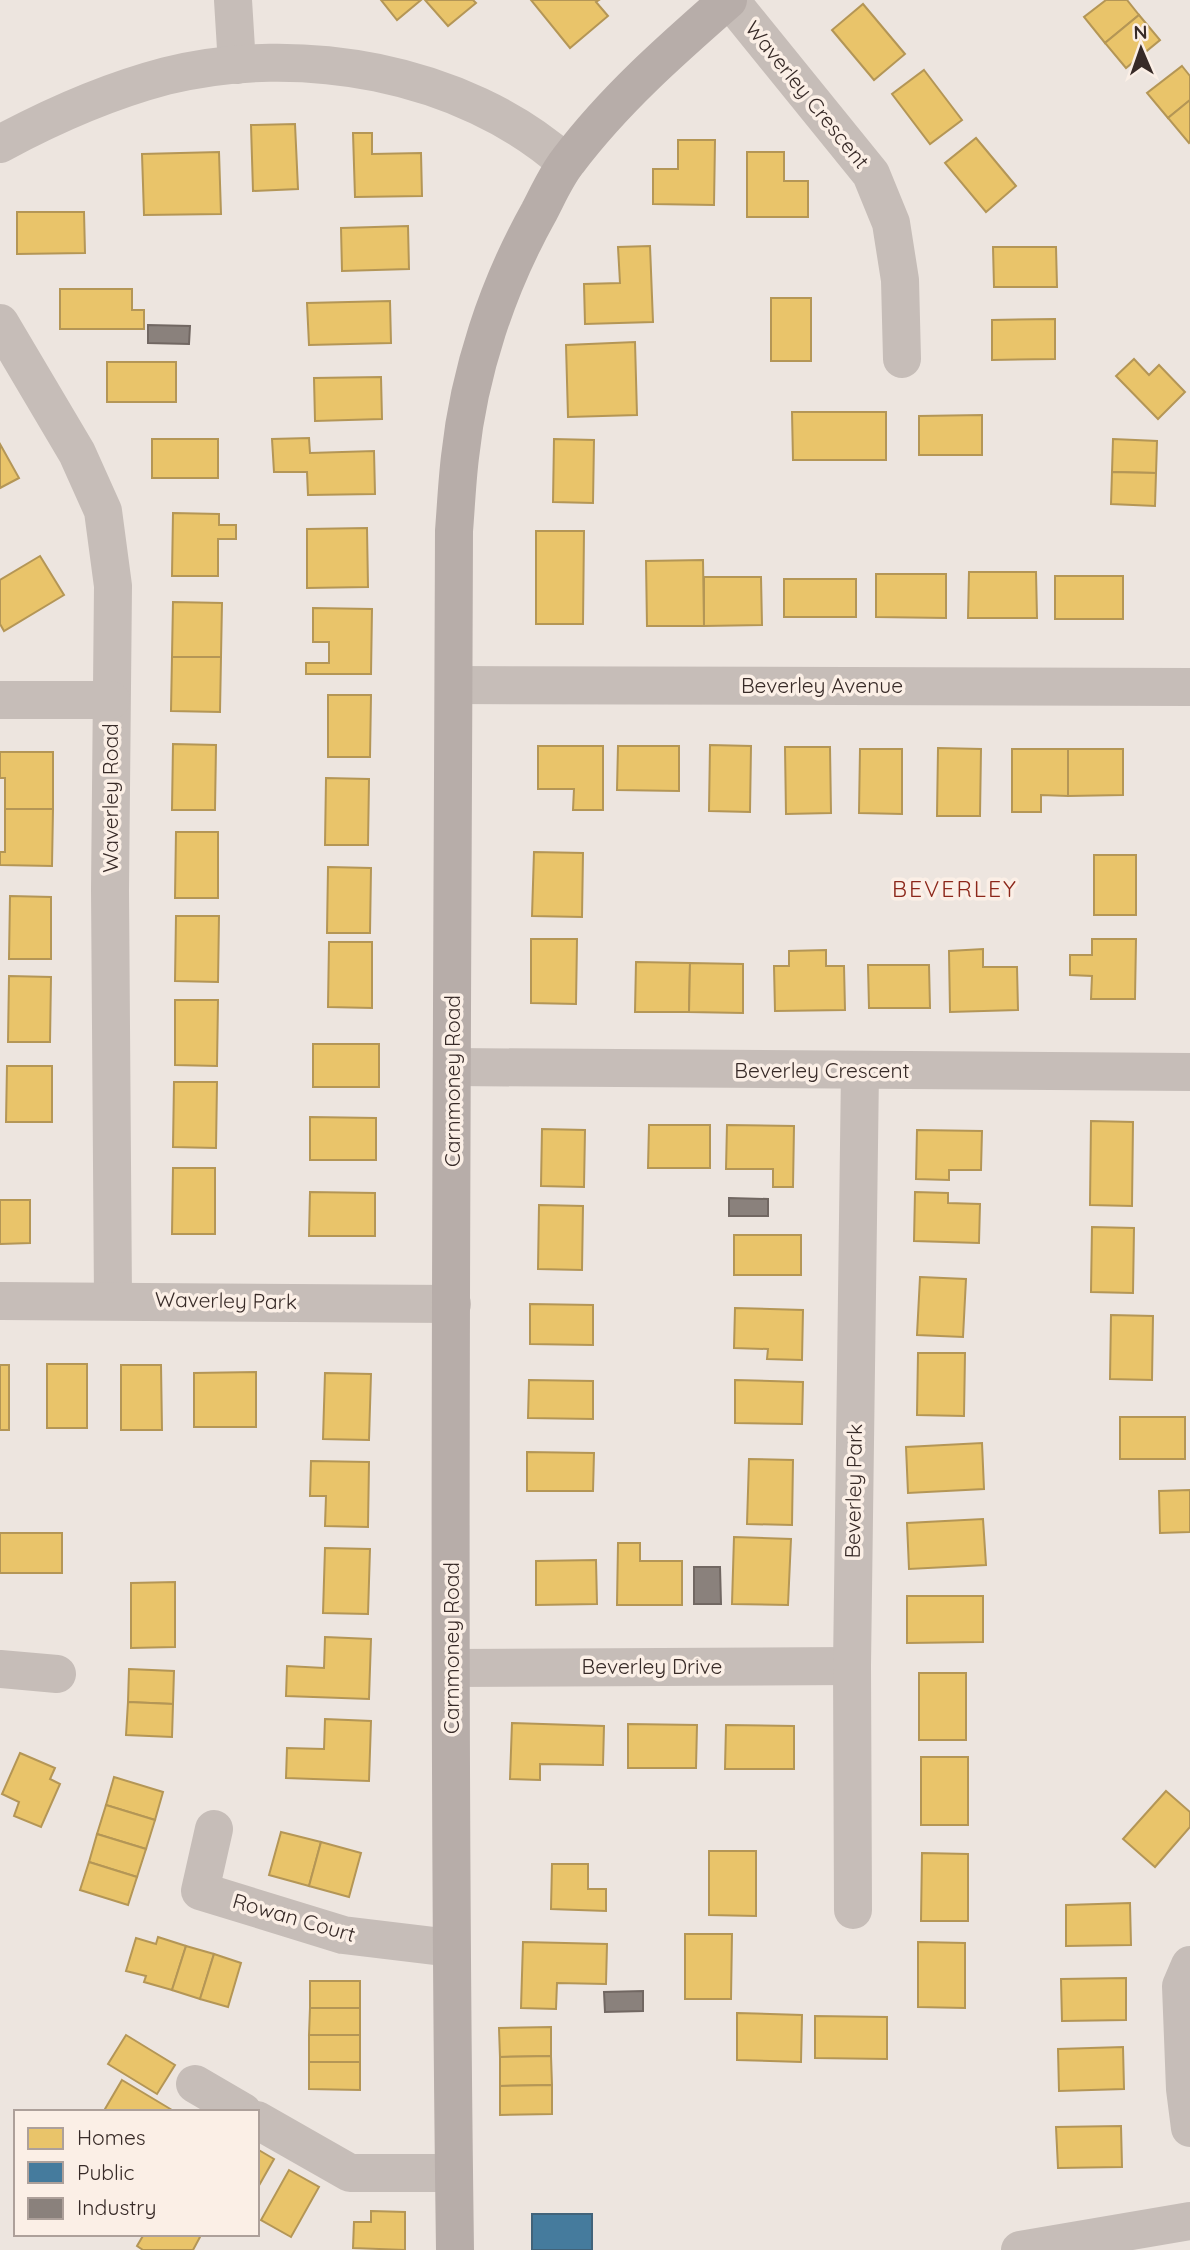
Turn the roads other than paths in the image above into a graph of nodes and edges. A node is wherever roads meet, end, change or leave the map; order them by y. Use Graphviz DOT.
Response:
graph roads {
  1 [pos="233,0"];
  2 [pos="729,0"];
  3 [pos="237,65"];
  4 [pos="0,144"];
  5 [pos="566,163"];
  6 [pos="0,323"];
  7 [pos="902,359"];
  8 [pos="454,685"];
  9 [pos="1190,687"];
  10 [pos="0,700"];
  11 [pos="111,700"];
  12 [pos="454,1067"];
  13 [pos="860,1071"];
  14 [pos="1190,1072"];
  15 [pos="113,1300"];
  16 [pos="0,1301"];
  17 [pos="452,1304"];
  18 [pos="852,1666"];
  19 [pos="452,1668"];
  20 [pos="0,1670"];
  21 [pos="57,1674"];
  22 [pos="214,1829"];
  23 [pos="853,1910"];
  24 [pos="451,1948"];
  25 [pos="1190,1965"];
  26 [pos="195,2084"];
  27 [pos="240,2110"];
  28 [pos="259,2121"];
  29 [pos="1190,2128"];
  30 [pos="454,2173"];
  31 [pos="1190,2221"];
  32 [pos="455,2250"];
  33 [pos="1020,2250"];
  1 -- 3 [label="street"];
  2 -- 5 [label="street, Carnmoney Road"];
  2 -- 7 [label="street, Waverley Crescent"];
  3 -- 4 [label="street"];
  3 -- 5 [label="street"];
  5 -- 8 [label="street, Carnmoney Road"];
  6 -- 11 [label="street, Waverley Road"];
  8 -- 9 [label="street, Beverley Avenue"];
  8 -- 12 [label="street, Carnmoney Road"];
  10 -- 11 [label="street"];
  11 -- 15 [label="street, Waverley Road"];
  12 -- 13 [label="street, Beverley Crescent"];
  12 -- 17 [label="street, Carnmoney Road"];
  13 -- 14 [label="street, Beverley Crescent"];
  13 -- 18 [label="street, Beverley Park"];
  15 -- 16 [label="street, Waverley Park"];
  15 -- 17 [label="street, Waverley Park"];
  17 -- 19 [label="street, Carnmoney Road"];
  18 -- 19 [label="street, Beverley Drive"];
  18 -- 23 [label="street, Beverley Park"];
  19 -- 24 [label="street, Carnmoney Road"];
  20 -- 21 [label="street"];
  22 -- 24 [label="street, Rowan Court"];
  24 -- 30 [label="street, Carnmoney Road"];
  25 -- 29 [label="street"];
  26 -- 27 [label="street"];
  28 -- 30 [label="street"];
  30 -- 32 [label="street, Carnmoney Road"];
  31 -- 33 [label="street"];
}
